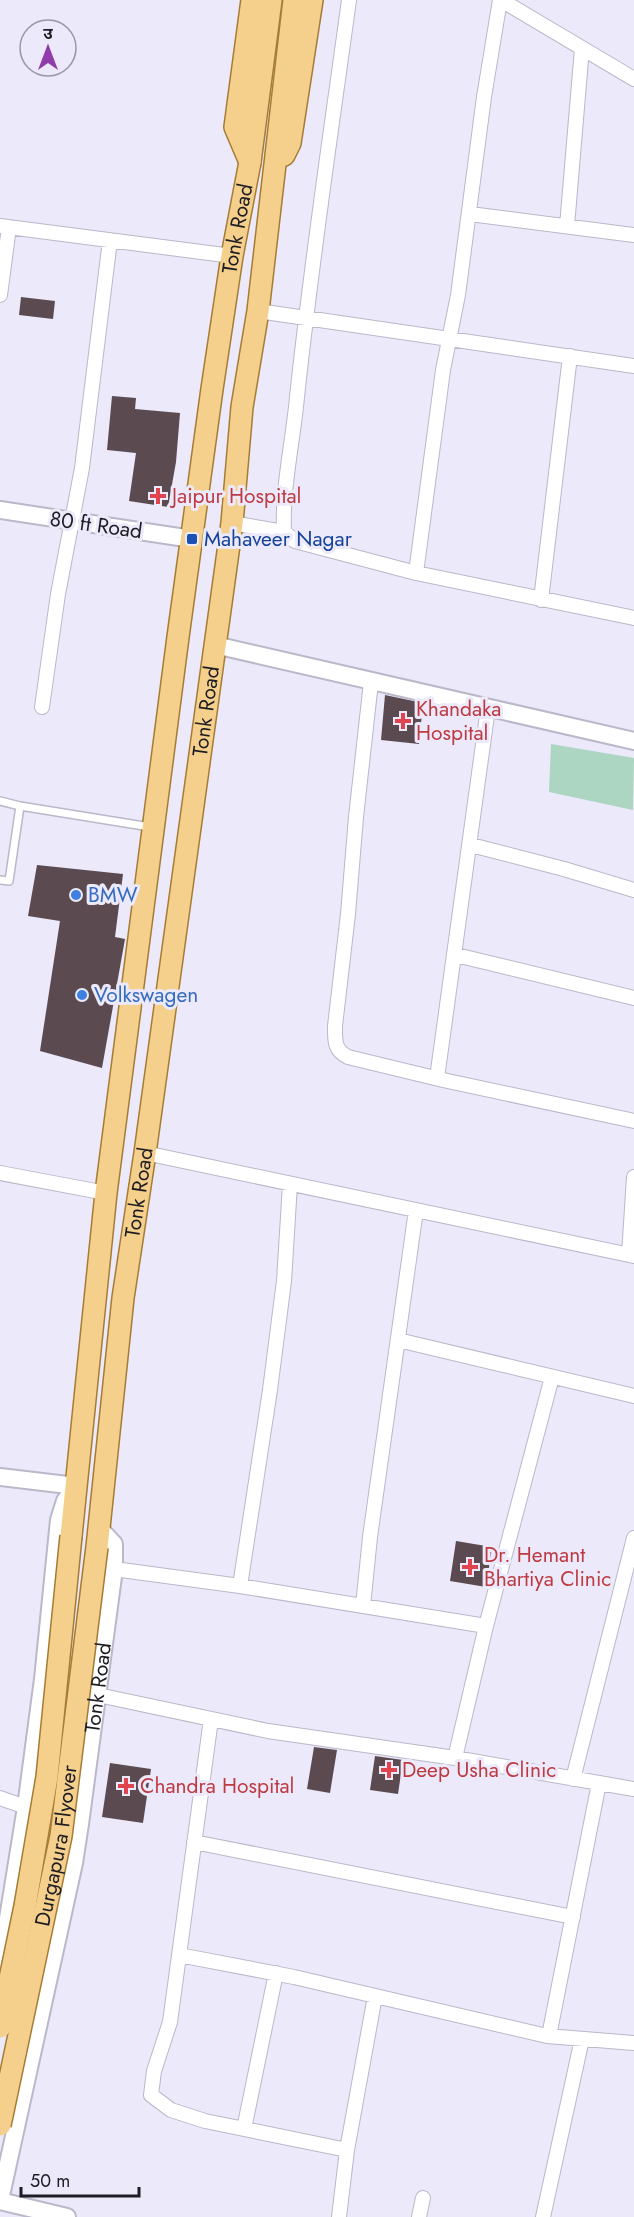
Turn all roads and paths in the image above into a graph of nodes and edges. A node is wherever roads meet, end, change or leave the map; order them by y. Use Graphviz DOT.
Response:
graph roads {
  1 [pos="252,0"];
  2 [pos="271,0"];
  3 [pos="294,0"];
  4 [pos="312,0"];
  5 [pos="349,0"];
  6 [pos="501,0"];
  7 [pos="582,48"];
  8 [pos="634,79"];
  9 [pos="250,162"];
  10 [pos="273,176"];
  11 [pos="470,214"];
  12 [pos="567,226"];
  13 [pos="4,227"];
  14 [pos="634,235"];
  15 [pos="110,240"];
  16 [pos="232,256"];
  17 [pos="0,296"];
  18 [pos="258,311"];
  19 [pos="305,319"];
  20 [pos="449,340"];
  21 [pos="570,356"];
  22 [pos="634,366"];
  23 [pos="0,510"];
  24 [pos="73,521"];
  25 [pos="232,523"];
  26 [pos="284,532"];
  27 [pos="192,539"];
  28 [pos="416,573"];
  29 [pos="541,600"];
  30 [pos="634,618"];
  31 [pos="215,645"];
  32 [pos="371,682"];
  33 [pos="42,707"];
  34 [pos="488,708"];
  35 [pos="634,741"];
  36 [pos="0,801"];
  37 [pos="20,806"];
  38 [pos="154,828"];
  39 [pos="471,845"];
  40 [pos="0,880"];
  41 [pos="634,890"];
  42 [pos="456,954"];
  43 [pos="634,998"];
  44 [pos="437,1078"];
  45 [pos="634,1121"];
  46 [pos="145,1153"];
  47 [pos="0,1173"];
  48 [pos="634,1177"];
  49 [pos="290,1184"];
  50 [pos="106,1193"];
  51 [pos="416,1210"];
  52 [pos="631,1255"];
  53 [pos="398,1340"];
  54 [pos="552,1377"];
  55 [pos="634,1396"];
  56 [pos="0,1477"];
  57 [pos="76,1486"];
  58 [pos="98,1538"];
  59 [pos="634,1538"];
  60 [pos="114,1569"];
  61 [pos="240,1586"];
  62 [pos="363,1606"];
  63 [pos="486,1626"];
  64 [pos="98,1695"];
  65 [pos="211,1719"];
  66 [pos="455,1758"];
  67 [pos="573,1779"];
  68 [pos="599,1783"];
  69 [pos="634,1789"];
  70 [pos="0,1798"];
  71 [pos="26,1807"];
  72 [pos="194,1842"];
  73 [pos="573,1917"];
  74 [pos="7,1930"];
  75 [pos="57,1941"];
  76 [pos="179,1955"];
  77 [pos="0,1968"];
  78 [pos="276,1973"];
  79 [pos="375,1996"];
  80 [pos="0,2027"];
  81 [pos="549,2036"];
  82 [pos="582,2039"];
  83 [pos="634,2043"];
  84 [pos="0,2125"];
  85 [pos="244,2129"];
  86 [pos="347,2150"];
  87 [pos="423,2198"];
  88 [pos="0,2201"];
  89 [pos="67,2217"];
  90 [pos="339,2217"];
  91 [pos="419,2217"];
  92 [pos="543,2217"];
  1 -- 9 [label="main road"];
  2 -- 9 [label="main road, Tonk Road"];
  3 -- 10 [label="main road, Tonk Road"];
  4 -- 10 [label="main road"];
  5 -- 19 [label="street"];
  6 -- 7 [label="street"];
  6 -- 11 [label="street"];
  7 -- 8 [label="street"];
  7 -- 12 [label="street"];
  9 -- 16 [label="main road, Tonk Road"];
  10 -- 18 [label="main road, Tonk Road"];
  11 -- 12 [label="street"];
  11 -- 20 [label="street"];
  12 -- 14 [label="street"];
  13 -- 15 [label="street"];
  13 -- 17 [label="street"];
  15 -- 16 [label="street"];
  15 -- 24 [label="street"];
  16 -- 27 [label="main road, Tonk Road"];
  18 -- 19 [label="street"];
  18 -- 25 [label="main road, Tonk Road"];
  19 -- 20 [label="street"];
  19 -- 26 [label="street"];
  20 -- 21 [label="street"];
  20 -- 28 [label="street"];
  21 -- 22 [label="street"];
  21 -- 29 [label="street"];
  23 -- 24 [label="street, 80 ft Road"];
  24 -- 27 [label="street, 80 ft Road"];
  24 -- 33 [label="street"];
  25 -- 26 [label="street"];
  25 -- 31 [label="main road, Tonk Road"];
  26 -- 28 [label="street"];
  27 -- 38 [label="main road, Tonk Road"];
  28 -- 29 [label="street"];
  29 -- 30 [label="street"];
  31 -- 32 [label="street"];
  31 -- 46 [label="main road, Tonk Road"];
  32 -- 34 [label="street"];
  32 -- 44 [label="street"];
  34 -- 35 [label="street"];
  34 -- 39 [label="street"];
  36 -- 37 [label="lane"];
  37 -- 38 [label="lane"];
  37 -- 40 [label="lane"];
  38 -- 50 [label="main road, Tonk Road"];
  39 -- 41 [label="street"];
  39 -- 42 [label="street"];
  42 -- 43 [label="street"];
  42 -- 44 [label="street"];
  44 -- 45 [label="street"];
  46 -- 49 [label="street"];
  46 -- 58 [label="main road, Tonk Road"];
  47 -- 50 [label="street"];
  48 -- 52 [label="street"];
  49 -- 51 [label="street"];
  49 -- 61 [label="street"];
  50 -- 57 [label="main road, Tonk Road"];
  51 -- 52 [label="street"];
  51 -- 53 [label="street"];
  53 -- 54 [label="street"];
  53 -- 62 [label="street"];
  54 -- 55 [label="street"];
  54 -- 63 [label="street"];
  56 -- 57 [label="street"];
  57 -- 71 [label="street, Tonk Road"];
  57 -- 80 [label="main road, Durgapura Flyover, bridge"];
  58 -- 60 [label="street, Tonk Road"];
  58 -- 84 [label="main road, Durgapura Flyover, bridge"];
  59 -- 67 [label="street"];
  60 -- 61 [label="street"];
  60 -- 64 [label="street, Tonk Road"];
  61 -- 62 [label="street"];
  62 -- 63 [label="street"];
  63 -- 66 [label="street"];
  64 -- 65 [label="street"];
  64 -- 75 [label="street, Tonk Road"];
  65 -- 66 [label="street"];
  65 -- 72 [label="street"];
  66 -- 67 [label="street"];
  67 -- 68 [label="street"];
  68 -- 69 [label="street"];
  68 -- 73 [label="street"];
  70 -- 71 [label="street"];
  71 -- 74 [label="street, Tonk Road"];
  72 -- 73 [label="street"];
  72 -- 76 [label="street"];
  73 -- 81 [label="street"];
  74 -- 75 [label="street"];
  74 -- 77 [label="street, Tonk Road"];
  75 -- 88 [label="street, Tonk Road"];
  76 -- 78 [label="street"];
  76 -- 85 [label="street"];
  78 -- 79 [label="street"];
  78 -- 85 [label="street"];
  79 -- 81 [label="street"];
  79 -- 86 [label="street"];
  81 -- 82 [label="street"];
  82 -- 83 [label="street"];
  82 -- 92 [label="street"];
  85 -- 86 [label="street"];
  86 -- 90 [label="street"];
  87 -- 91 [label="street"];
  88 -- 89 [label="street"];
}
